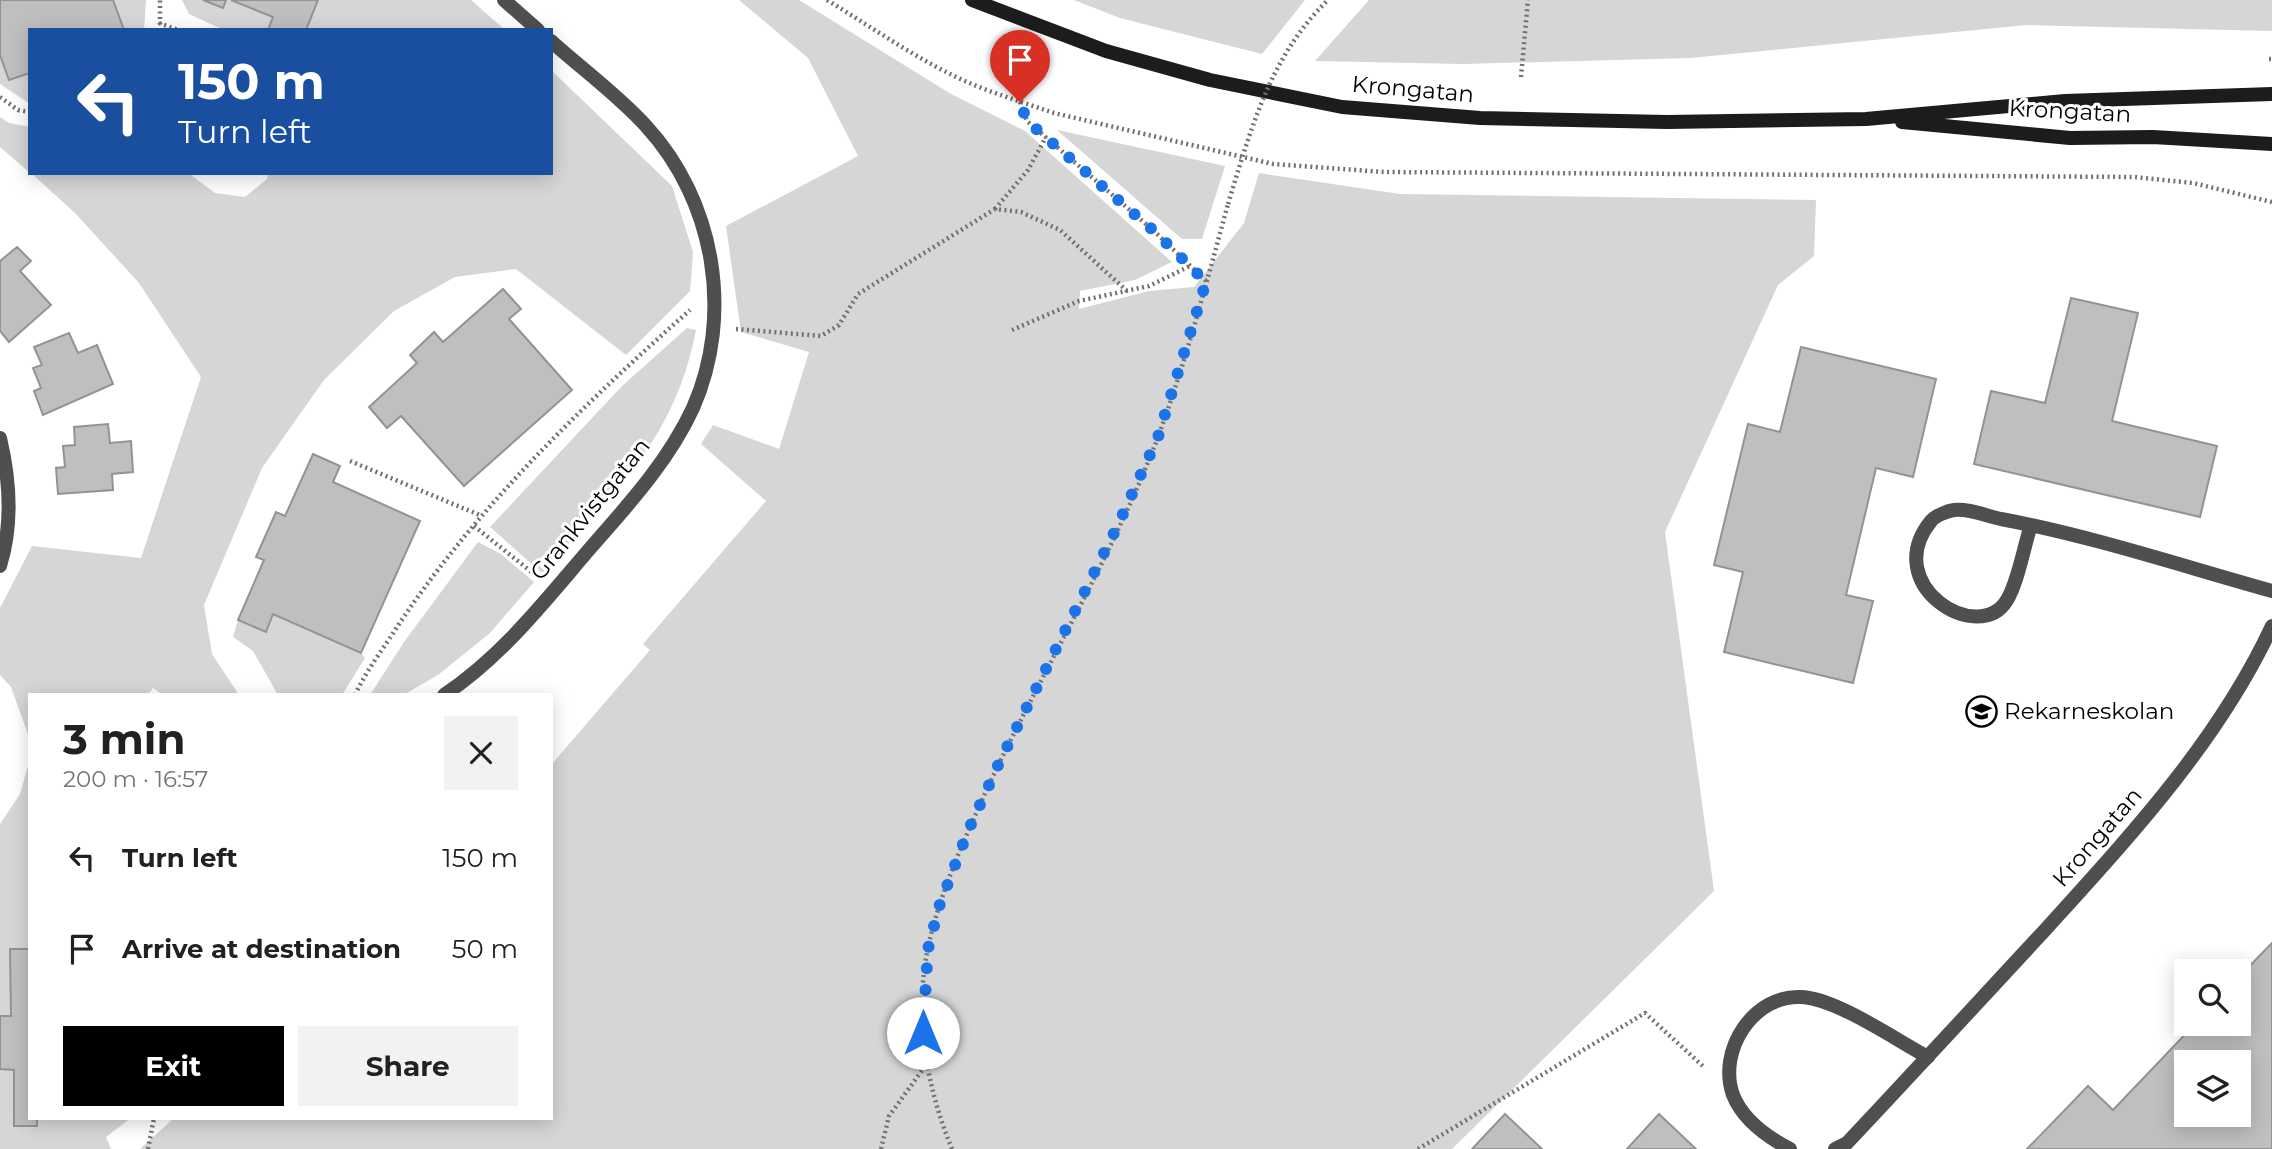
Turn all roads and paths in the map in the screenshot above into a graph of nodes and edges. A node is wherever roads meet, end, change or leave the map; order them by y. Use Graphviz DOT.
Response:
graph roads {
  1 [pos="160,0"];
  2 [pos="504,0"];
  3 [pos="827,0"];
  4 [pos="972,0"];
  5 [pos="1328,0"];
  6 [pos="1528,0"];
  7 [pos="159,23"];
  8 [pos="160,28"];
  9 [pos="173,28"];
  10 [pos="536,28"];
  11 [pos="553,43"];
  12 [pos="1521,76"];
  13 [pos="2272,94"];
  14 [pos="0,97"];
  15 [pos="1020,102"];
  16 [pos="28,112"];
  17 [pos="1866,118"];
  18 [pos="1046,137"];
  19 [pos="2272,145"];
  20 [pos="2272,202"];
  21 [pos="995,209"];
  22 [pos="1190,266"];
  23 [pos="1206,282"];
  24 [pos="714,289"];
  25 [pos="1127,291"];
  26 [pos="714,328"];
  27 [pos="1012,330"];
  28 [pos="0,438"];
  29 [pos="350,461"];
  30 [pos="482,516"];
  31 [pos="2031,524"];
  32 [pos="474,526"];
  33 [pos="0,566"];
  34 [pos="554,590"];
  35 [pos="2272,591"];
  36 [pos="2272,626"];
  37 [pos="356,693"];
  38 [pos="447,693"];
  39 [pos="1928,1057"];
  40 [pos="926,1065"];
  41 [pos="1733,1094"];
  42 [pos="154,1120"];
  43 [pos="148,1149"];
  44 [pos="881,1149"];
  45 [pos="952,1149"];
  46 [pos="1418,1149"];
  47 [pos="1790,1149"];
  48 [pos="1835,1149"];
  1 -- 7 [label="path"];
  2 -- 10 [label="street"];
  3 -- 15 [label="path"];
  4 -- 17 [label="street, Krongatan"];
  5 -- 23 [label="path, bridge"];
  6 -- 12 [label="path"];
  7 -- 8 [label="path"];
  7 -- 9 [label="path"];
  11 -- 24 [label="street, Grankvistgatan"];
  13 -- 17 [label="street, Krongatan"];
  14 -- 16 [label="path"];
  15 -- 18 [label="path"];
  15 -- 20 [label="path"];
  17 -- 19 [label="street, Krongatan"];
  18 -- 21 [label="path"];
  18 -- 22 [label="path"];
  21 -- 25 [label="path"];
  21 -- 26 [label="path"];
  22 -- 23 [label="path"];
  22 -- 25 [label="path"];
  23 -- 40 [label="path"];
  24 -- 26 [label="street, Grankvistgatan"];
  24 -- 30 [label="path"];
  25 -- 27 [label="path"];
  26 -- 34 [label="street, Grankvistgatan"];
  28 -- 33 [label="street"];
  29 -- 30 [label="path"];
  30 -- 32 [label="path"];
  31 -- 31 [label="street"];
  31 -- 35 [label="street"];
  32 -- 34 [label="path"];
  32 -- 37 [label="path"];
  34 -- 38 [label="street, Grankvistgatan"];
  36 -- 39 [label="street, Krongatan"];
  39 -- 41 [label="street"];
  39 -- 48 [label="street, Krongatan"];
  40 -- 44 [label="path"];
  40 -- 45 [label="path"];
  41 -- 46 [label="path"];
  41 -- 47 [label="street"];
  42 -- 43 [label="path"];
}
